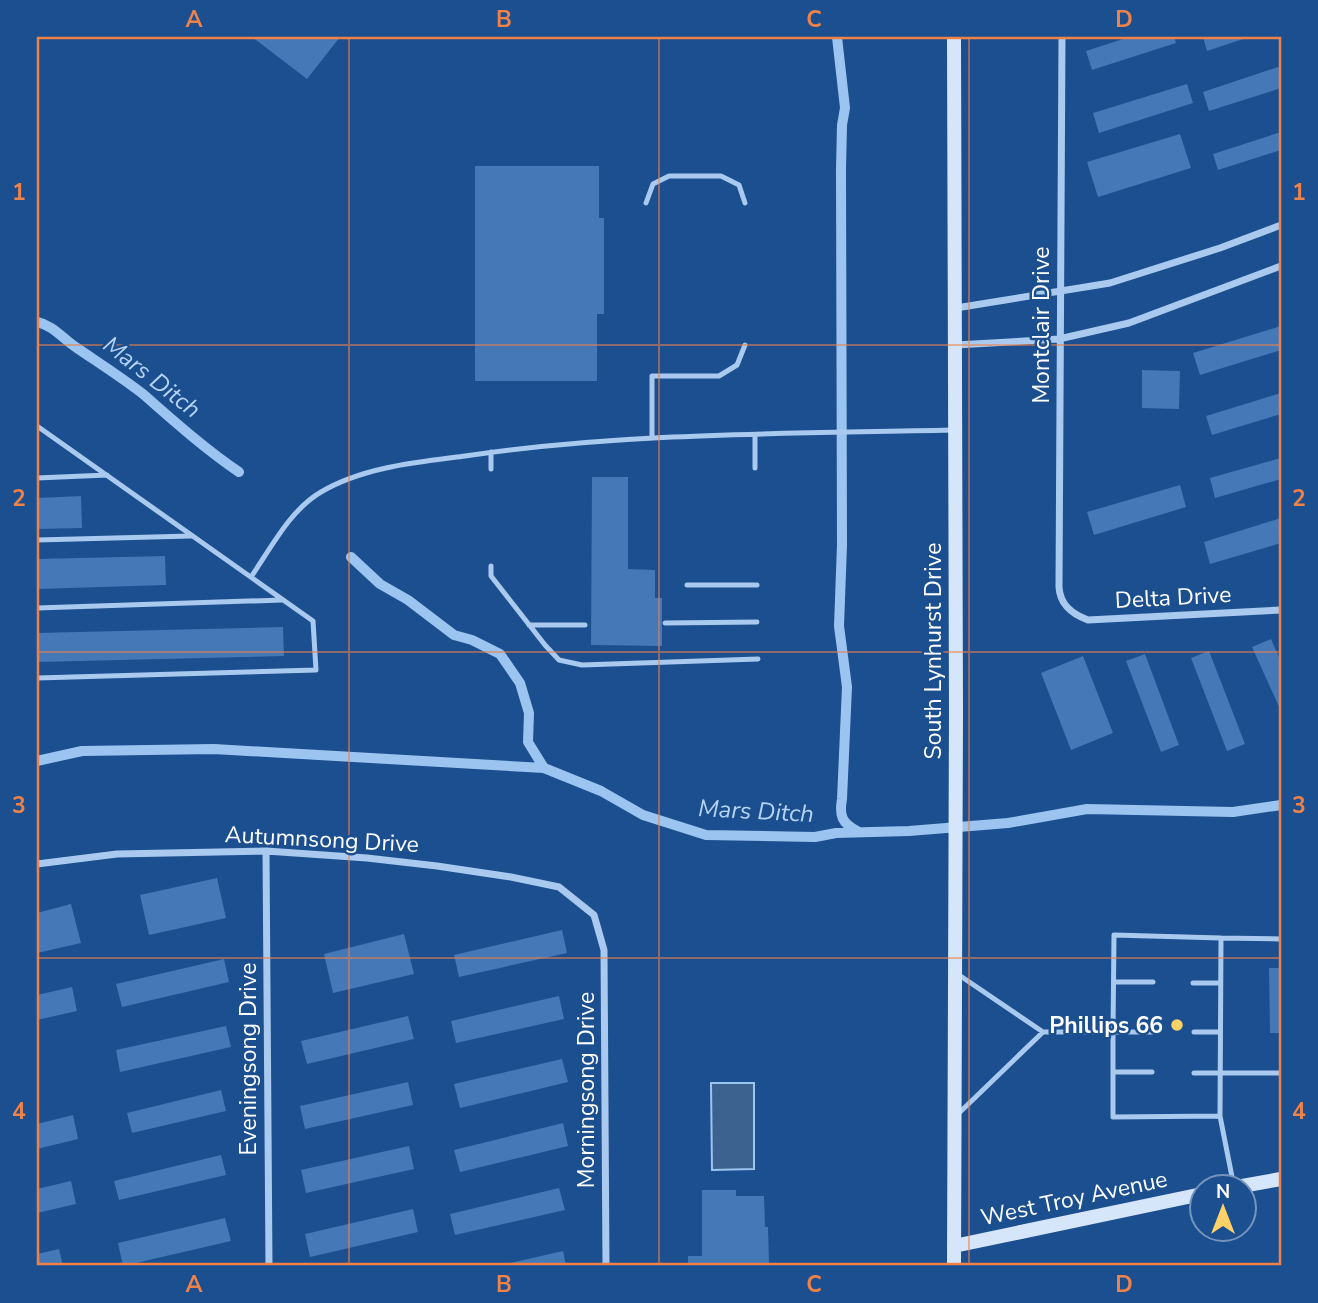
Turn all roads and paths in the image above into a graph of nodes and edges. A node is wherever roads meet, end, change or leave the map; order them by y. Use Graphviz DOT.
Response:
graph roads {
  1 [pos="954,37"];
  2 [pos="1062,37"];
  3 [pos="646,202"];
  4 [pos="745,203"];
  5 [pos="1281,225"];
  6 [pos="1281,266"];
  7 [pos="1060,291"];
  8 [pos="956,308"];
  9 [pos="1059,339"];
  10 [pos="745,345"];
  11 [pos="956,345"];
  12 [pos="37,426"];
  13 [pos="956,430"];
  14 [pos="755,436"];
  15 [pos="652,437"];
  16 [pos="491,452"];
  17 [pos="755,468"];
  18 [pos="491,469"];
  19 [pos="107,475"];
  20 [pos="37,478"];
  21 [pos="192,536"];
  22 [pos="37,540"];
  23 [pos="491,566"];
  24 [pos="251,577"];
  25 [pos="687,585"];
  26 [pos="757,585"];
  27 [pos="283,600"];
  28 [pos="37,608"];
  29 [pos="1070,610"];
  30 [pos="1281,610"];
  31 [pos="757,622"];
  32 [pos="665,623"];
  33 [pos="529,625"];
  34 [pos="585,625"];
  35 [pos="758,659"];
  36 [pos="37,678"];
  37 [pos="266,851"];
  38 [pos="37,864"];
  39 [pos="594,915"];
  40 [pos="1221,937"];
  41 [pos="1281,939"];
  42 [pos="956,972"];
  43 [pos="1114,982"];
  44 [pos="1153,982"];
  45 [pos="1194,983"];
  46 [pos="1220,983"];
  47 [pos="1043,1032"];
  48 [pos="1113,1032"];
  49 [pos="1153,1032"];
  50 [pos="1194,1032"];
  51 [pos="1220,1032"];
  52 [pos="1112,1072"];
  53 [pos="1152,1072"];
  54 [pos="1194,1073"];
  55 [pos="1220,1073"];
  56 [pos="1281,1073"];
  57 [pos="955,1116"];
  58 [pos="1220,1116"];
  59 [pos="1230,1174"];
  60 [pos="1281,1179"];
  61 [pos="1258,1183"];
  62 [pos="1188,1197"];
  63 [pos="954,1246"];
  64 [pos="268,1266"];
  65 [pos="606,1266"];
  66 [pos="954,1266"];
  1 -- 8 [label="main road, South Lynhurst Drive"];
  2 -- 7 [label="street, Montclair Drive"];
  3 -- 4 [label="lane"];
  5 -- 7 [label="street"];
  6 -- 9 [label="street"];
  7 -- 8 [label="street"];
  7 -- 9 [label="street, Montclair Drive"];
  8 -- 11 [label="main road, South Lynhurst Drive"];
  9 -- 11 [label="street"];
  9 -- 29 [label="street, Montclair Drive"];
  10 -- 15 [label="lane"];
  11 -- 13 [label="main road, South Lynhurst Drive"];
  12 -- 19 [label="lane"];
  13 -- 14 [label="lane"];
  13 -- 42 [label="main road, South Lynhurst Drive"];
  14 -- 15 [label="lane"];
  14 -- 17 [label="lane"];
  15 -- 16 [label="lane"];
  16 -- 18 [label="lane"];
  16 -- 24 [label="lane"];
  19 -- 20 [label="lane"];
  19 -- 21 [label="lane"];
  21 -- 22 [label="lane"];
  21 -- 24 [label="lane"];
  23 -- 33 [label="lane"];
  24 -- 27 [label="lane"];
  25 -- 26 [label="lane"];
  27 -- 28 [label="lane"];
  27 -- 36 [label="lane"];
  29 -- 30 [label="street, Delta Drive"];
  31 -- 32 [label="lane"];
  33 -- 34 [label="lane"];
  33 -- 35 [label="lane"];
  37 -- 38 [label="street, Autumnsong Drive"];
  37 -- 39 [label="street, Autumnsong Drive"];
  37 -- 64 [label="street, Eveningsong Drive"];
  39 -- 65 [label="street, Morningsong Drive"];
  40 -- 41 [label="lane"];
  40 -- 43 [label="lane"];
  40 -- 46 [label="lane"];
  42 -- 47 [label="lane"];
  42 -- 57 [label="main road, South Lynhurst Drive"];
  43 -- 44 [label="lane"];
  43 -- 48 [label="lane"];
  45 -- 46 [label="lane"];
  46 -- 51 [label="lane"];
  47 -- 48 [label="lane"];
  47 -- 57 [label="lane"];
  48 -- 49 [label="lane"];
  48 -- 52 [label="lane"];
  50 -- 51 [label="lane"];
  51 -- 55 [label="lane"];
  52 -- 53 [label="lane"];
  52 -- 58 [label="lane"];
  54 -- 55 [label="lane"];
  55 -- 56 [label="lane"];
  55 -- 58 [label="lane"];
  57 -- 63 [label="main road, South Lynhurst Drive"];
  58 -- 59 [label="lane"];
  60 -- 61 [label="main road"];
  62 -- 63 [label="main road, West Troy Avenue"];
  63 -- 66 [label="main road, South Lynhurst Drive"];
}
